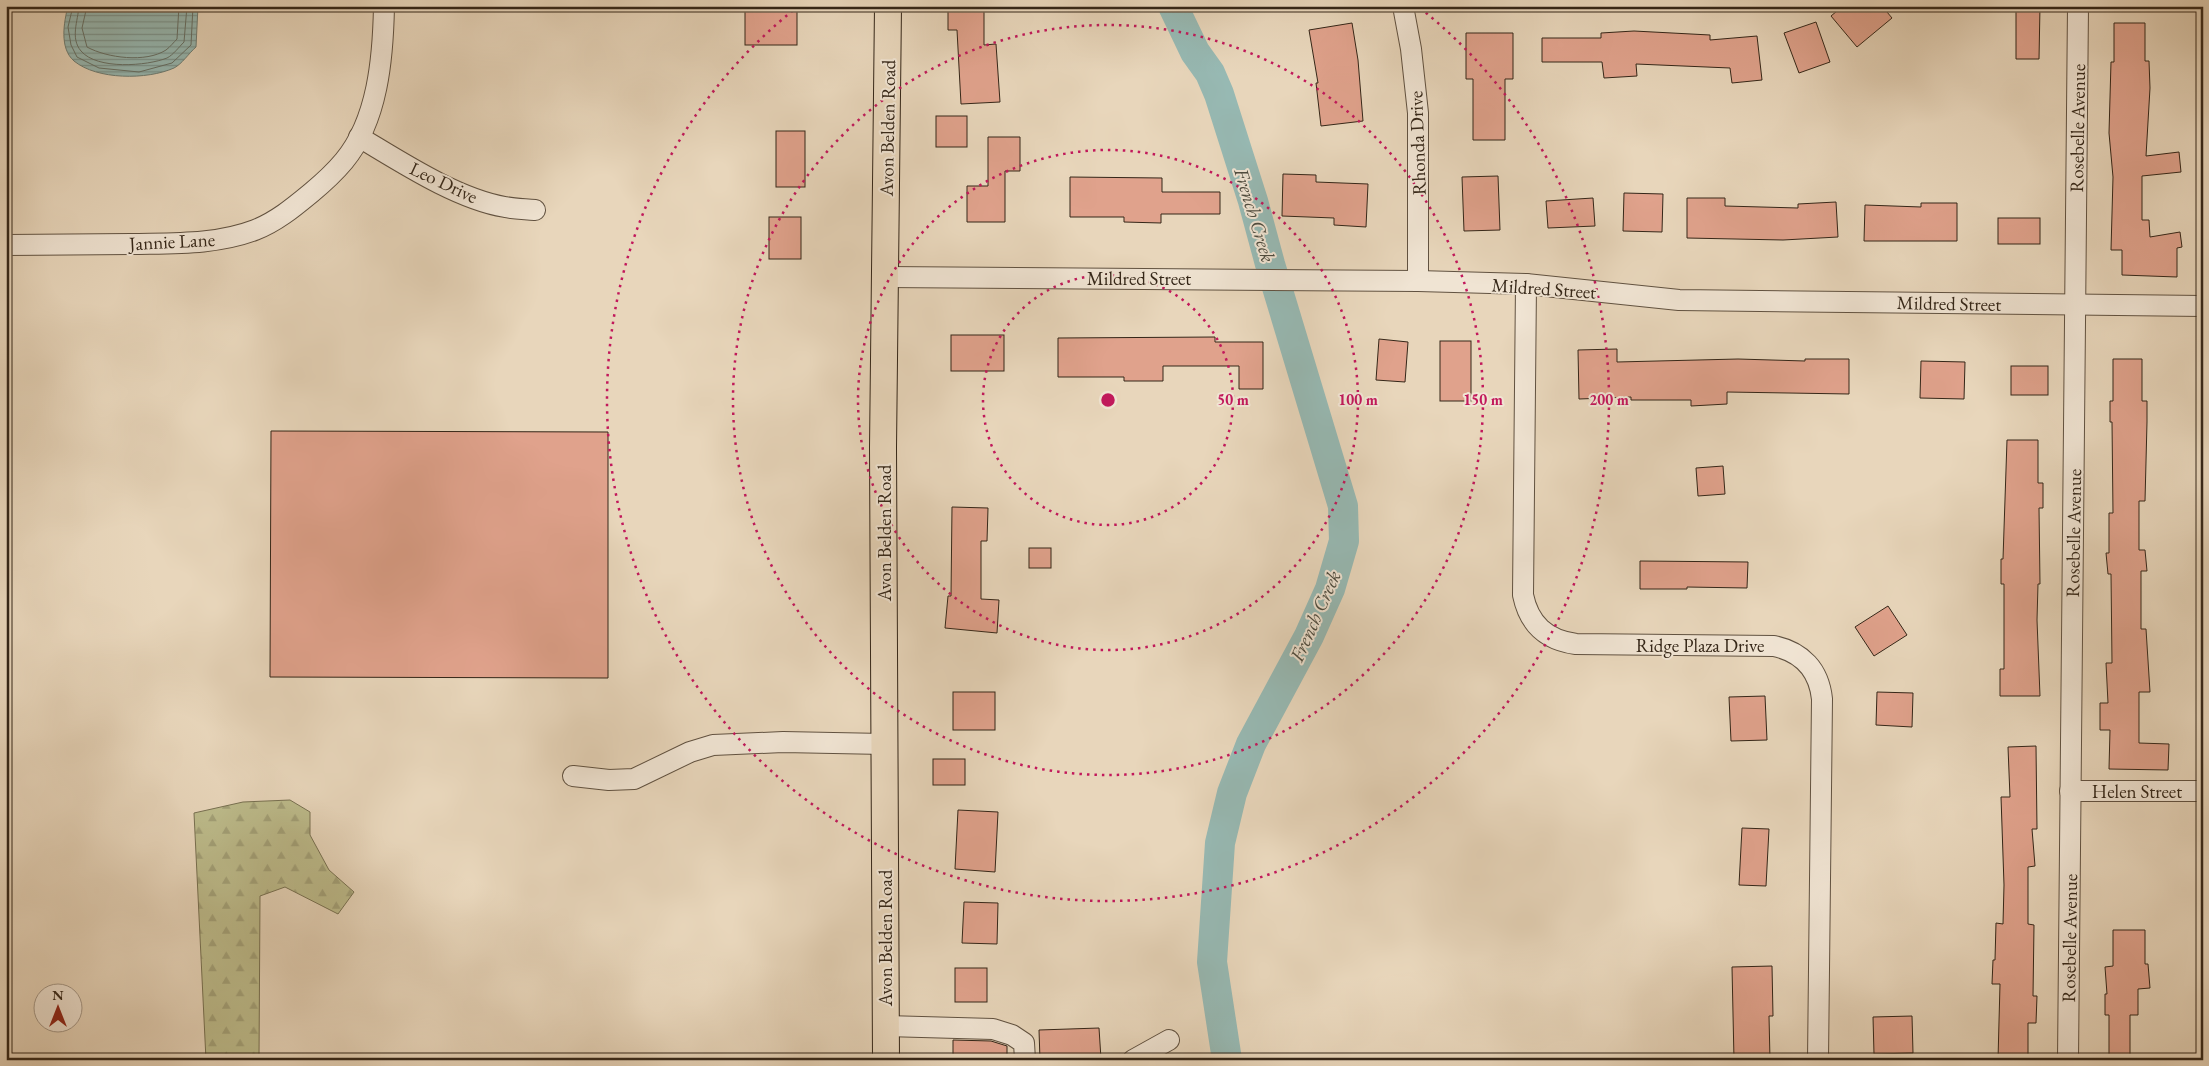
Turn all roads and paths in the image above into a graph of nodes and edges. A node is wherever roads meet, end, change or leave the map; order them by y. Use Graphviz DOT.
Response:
graph roads {
  1 [pos="384,6"];
  2 [pos="888,6"];
  3 [pos="1403,6"];
  4 [pos="2078,6"];
  5 [pos="359,137"];
  6 [pos="536,210"];
  7 [pos="6,245"];
  8 [pos="885,277"];
  9 [pos="1418,281"];
  10 [pos="1526,284"];
  11 [pos="2075,304"];
  12 [pos="2203,306"];
  13 [pos="884,744"];
  14 [pos="573,776"];
  15 [pos="2070,790"];
  16 [pos="2203,791"];
  17 [pos="886,1026"];
  18 [pos="1169,1040"];
  19 [pos="886,1060"];
  20 [pos="1025,1060"];
  21 [pos="1133,1060"];
  22 [pos="1818,1060"];
  23 [pos="2068,1060"];
  1 -- 5 [label="street, Jannie Lane"];
  2 -- 8 [label="main road, Avon Belden Road"];
  3 -- 9 [label="street, Rhonda Drive"];
  4 -- 11 [label="street, Rosebelle Avenue"];
  5 -- 6 [label="street, Leo Drive"];
  5 -- 7 [label="street, Jannie Lane"];
  8 -- 9 [label="street, Mildred Street"];
  8 -- 13 [label="main road, Avon Belden Road"];
  9 -- 10 [label="street, Mildred Street"];
  10 -- 11 [label="street, Mildred Street"];
  10 -- 22 [label="street, Ridge Plaza Drive"];
  11 -- 12 [label="street, Mildred Street"];
  11 -- 15 [label="street, Rosebelle Avenue"];
  13 -- 14 [label="street"];
  13 -- 17 [label="main road, Avon Belden Road"];
  15 -- 16 [label="street, Helen Street"];
  15 -- 23 [label="street, Rosebelle Avenue"];
  17 -- 19 [label="main road, Avon Belden Road"];
  17 -- 20 [label="street"];
  18 -- 21 [label="street"];
}
